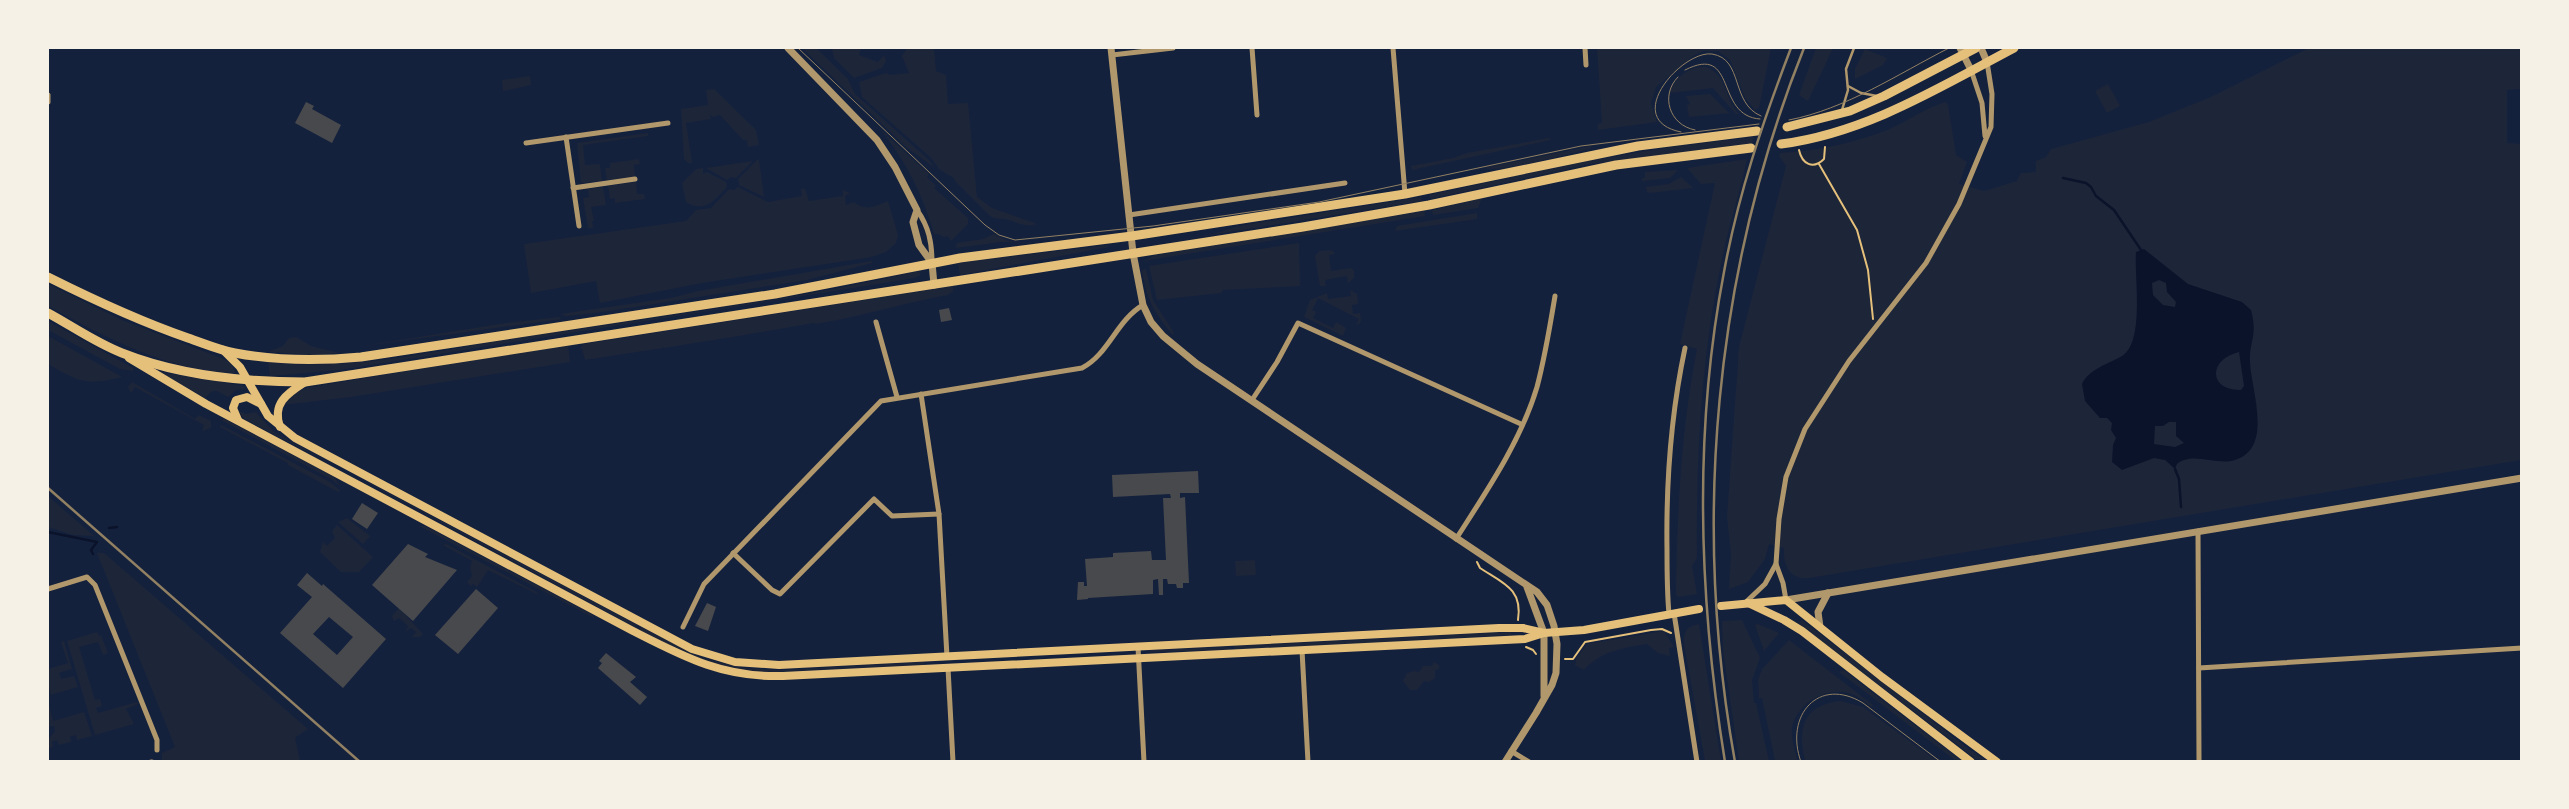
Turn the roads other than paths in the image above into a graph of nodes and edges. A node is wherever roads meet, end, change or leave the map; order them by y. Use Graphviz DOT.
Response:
graph roads {
  1 [pos="788,48"];
  2 [pos="1173,48"];
  3 [pos="1252,48"];
  4 [pos="1393,48"];
  5 [pos="1585,48"];
  6 [pos="1854,48"];
  7 [pos="1976,48"];
  8 [pos="1981,48"];
  9 [pos="2014,48"];
  10 [pos="1111,51"];
  11 [pos="1962,51"];
  12 [pos="1987,62"];
  13 [pos="1586,65"];
  14 [pos="1971,70"];
  15 [pos="1848,86"];
  16 [pos="48,95"];
  17 [pos="1884,96"];
  18 [pos="48,102"];
  19 [pos="1840,114"];
  20 [pos="1257,115"];
  21 [pos="668,123"];
  22 [pos="1787,126"];
  23 [pos="1757,130"];
  24 [pos="1986,136"];
  25 [pos="566,137"];
  26 [pos="526,143"];
  27 [pos="1781,144"];
  28 [pos="1751,148"];
  29 [pos="635,179"];
  30 [pos="1344,183"];
  31 [pos="573,188"];
  32 [pos="1406,194"];
  33 [pos="917,210"];
  34 [pos="1129,215"];
  35 [pos="579,226"];
  36 [pos="1132,236"];
  37 [pos="1133,253"];
  38 [pos="932,263"];
  39 [pos="48,277"];
  40 [pos="934,285"];
  41 [pos="1556,296"];
  42 [pos="1142,305"];
  43 [pos="48,313"];
  44 [pos="876,322"];
  45 [pos="1685,348"];
  46 [pos="223,350"];
  47 [pos="121,352"];
  48 [pos="248,381"];
  49 [pos="305,382"];
  50 [pos="921,394"];
  51 [pos="897,396"];
  52 [pos="1252,400"];
  53 [pos="261,404"];
  54 [pos="240,422"];
  55 [pos="1521,424"];
  56 [pos="280,427"];
  57 [pos="2522,478"];
  58 [pos="939,514"];
  59 [pos="2198,531"];
  60 [pos="1456,539"];
  61 [pos="734,554"];
  62 [pos="1776,564"];
  63 [pos="1527,587"];
  64 [pos="48,589"];
  65 [pos="1828,593"];
  66 [pos="1786,600"];
  67 [pos="1746,602"];
  68 [pos="1721,606"];
  69 [pos="1699,609"];
  70 [pos="1672,614"];
  71 [pos="683,627"];
  72 [pos="1820,627"];
  73 [pos="1556,632"];
  74 [pos="1544,633"];
  75 [pos="1138,646"];
  76 [pos="2522,648"];
  77 [pos="1302,650"];
  78 [pos="947,656"];
  79 [pos="1139,659"];
  80 [pos="948,668"];
  81 [pos="2199,668"];
  82 [pos="1544,696"];
  83 [pos="157,750"];
  84 [pos="1511,751"];
  85 [pos="953,762"];
  86 [pos="1144,762"];
  87 [pos="1308,762"];
  88 [pos="1505,762"];
  89 [pos="1528,762"];
  90 [pos="1697,762"];
  91 [pos="1971,762"];
  92 [pos="1997,762"];
  93 [pos="2199,762"];
  1 -- 33 [label="street"];
  2 -- 10 [label="street"];
  3 -- 20 [label="street"];
  4 -- 32 [label="street"];
  5 -- 13 [label="street"];
  6 -- 15 [label="lane"];
  7 -- 11 [label="main road"];
  8 -- 12 [label="street"];
  9 -- 12 [label="main road"];
  10 -- 34 [label="street"];
  11 -- 14 [label="street"];
  11 -- 17 [label="main road"];
  12 -- 14 [label="main road"];
  12 -- 24 [label="street"];
  14 -- 24 [label="street"];
  14 -- 27 [label="main road"];
  15 -- 17 [label="lane"];
  15 -- 19 [label="lane"];
  16 -- 18 [label="street"];
  17 -- 19 [label="main road"];
  19 -- 22 [label="main road"];
  21 -- 25 [label="street"];
  23 -- 32 [label="main road"];
  24 -- 62 [label="street"];
  25 -- 26 [label="street"];
  25 -- 31 [label="street"];
  28 -- 37 [label="main road"];
  29 -- 31 [label="street"];
  30 -- 34 [label="street"];
  31 -- 35 [label="street"];
  32 -- 36 [label="main road"];
  33 -- 38 [label="street"];
  33 -- 38 [label="street"];
  34 -- 36 [label="street"];
  36 -- 37 [label="street"];
  36 -- 38 [label="main road"];
  37 -- 40 [label="main road"];
  37 -- 42 [label="street"];
  38 -- 40 [label="street"];
  38 -- 46 [label="main road"];
  39 -- 46 [label="main road"];
  40 -- 49 [label="main road"];
  41 -- 55 [label="street"];
  42 -- 50 [label="street"];
  42 -- 52 [label="street"];
  43 -- 47 [label="main road"];
  44 -- 51 [label="street"];
  45 -- 70 [label="street"];
  46 -- 48 [label="main road"];
  47 -- 48 [label="main road"];
  47 -- 54 [label="main road"];
  48 -- 49 [label="main road"];
  48 -- 53 [label="main road"];
  49 -- 56 [label="main road"];
  50 -- 51 [label="street"];
  50 -- 58 [label="street"];
  51 -- 61 [label="street"];
  52 -- 55 [label="street"];
  52 -- 60 [label="street"];
  53 -- 54 [label="main road"];
  53 -- 56 [label="main road"];
  54 -- 80 [label="main road"];
  55 -- 60 [label="street"];
  56 -- 78 [label="main road"];
  57 -- 59 [label="street"];
  58 -- 61 [label="street"];
  58 -- 78 [label="street"];
  59 -- 65 [label="street"];
  59 -- 81 [label="street"];
  60 -- 63 [label="street"];
  61 -- 71 [label="street"];
  62 -- 66 [label="street"];
  62 -- 67 [label="street"];
  63 -- 73 [label="street"];
  63 -- 74 [label="street"];
  64 -- 83 [label="street"];
  65 -- 66 [label="street"];
  65 -- 72 [label="street"];
  66 -- 67 [label="main road"];
  66 -- 72 [label="main road"];
  67 -- 68 [label="main road"];
  67 -- 91 [label="main road"];
  69 -- 70 [label="main road"];
  70 -- 73 [label="main road"];
  70 -- 90 [label="street"];
  72 -- 92 [label="main road"];
  73 -- 74 [label="main road"];
  73 -- 82 [label="street"];
  74 -- 75 [label="main road"];
  74 -- 77 [label="main road"];
  74 -- 82 [label="street"];
  75 -- 78 [label="main road"];
  75 -- 79 [label="street"];
  76 -- 81 [label="street"];
  77 -- 79 [label="main road"];
  77 -- 87 [label="street"];
  79 -- 80 [label="main road"];
  79 -- 86 [label="street"];
  80 -- 85 [label="street"];
  81 -- 93 [label="street"];
  82 -- 84 [label="street"];
  84 -- 88 [label="street"];
  84 -- 89 [label="street"];
}
